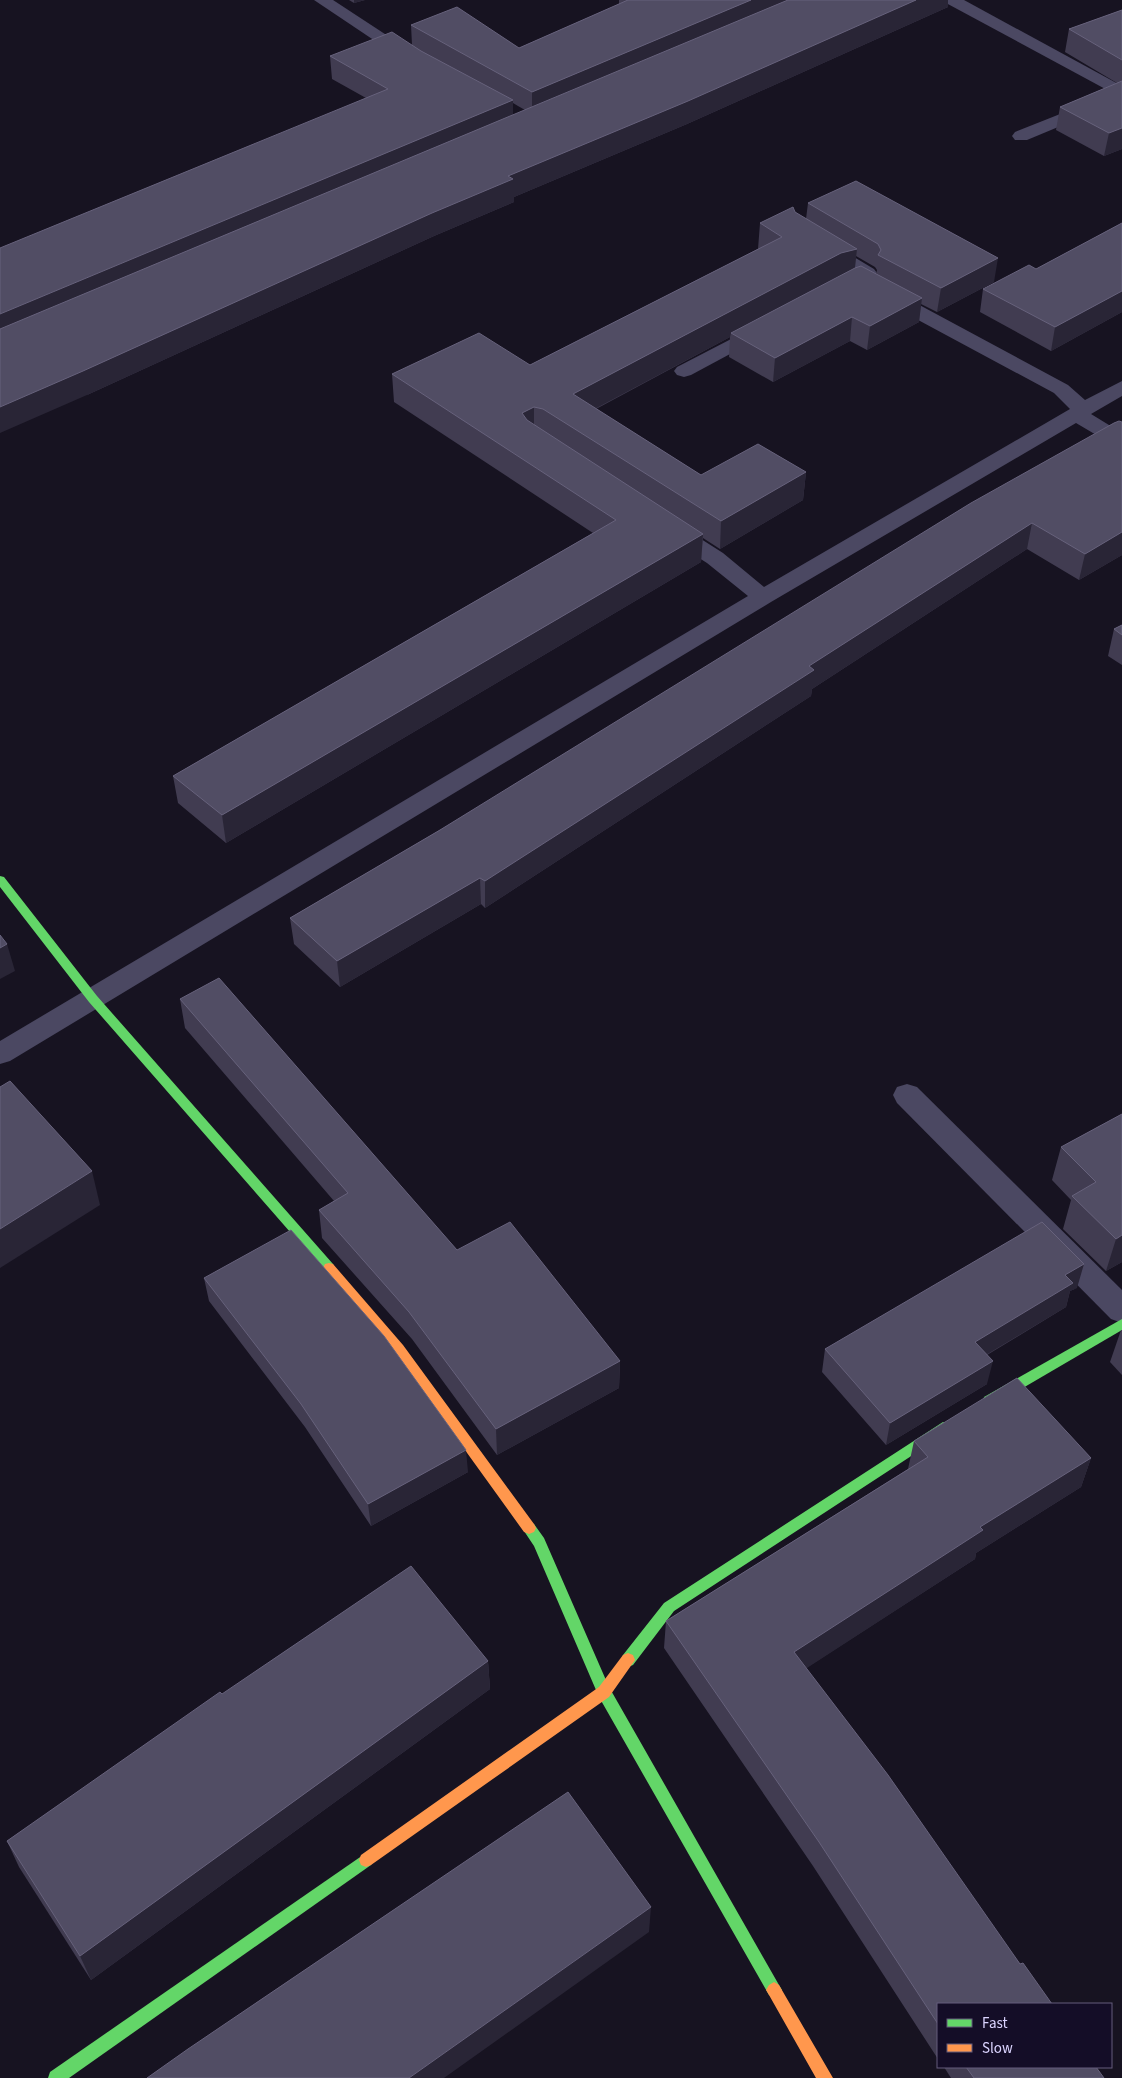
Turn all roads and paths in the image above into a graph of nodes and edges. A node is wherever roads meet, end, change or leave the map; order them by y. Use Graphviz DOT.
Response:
graph roads {
  1 [pos="322,0"];
  2 [pos="952,0"];
  3 [pos="429,68"];
  4 [pos="1122,93"];
  5 [pos="1020,136"];
  6 [pos="809,238"];
  7 [pos="778,321"];
  8 [pos="684,370"];
  9 [pos="1122,387"];
  10 [pos="1079,412"];
  11 [pos="1122,442"];
  12 [pos="650,516"];
  13 [pos="763,597"];
  14 [pos="0,880"];
  15 [pos="93,999"];
  16 [pos="0,1054"];
  17 [pos="907,1095"];
  18 [pos="1122,1310"];
  19 [pos="1122,1324"];
  20 [pos="981,1406"];
  21 [pos="956,1420"];
  22 [pos="604,1692"];
  23 [pos="56,2078"];
  24 [pos="825,2078"];
  1 -- 3 [label="street"];
  2 -- 4 [label="street"];
  4 -- 5 [label="street"];
  6 -- 10 [label="street"];
  7 -- 8 [label="street"];
  9 -- 10 [label="street"];
  10 -- 11 [label="street"];
  10 -- 13 [label="street"];
  12 -- 13 [label="street"];
  13 -- 15 [label="street"];
  14 -- 15 [label="street"];
  15 -- 16 [label="street"];
  15 -- 22 [label="street"];
  17 -- 18 [label="street"];
  19 -- 20 [label="street"];
  21 -- 22 [label="street"];
  22 -- 23 [label="street"];
  22 -- 24 [label="street"];
}
